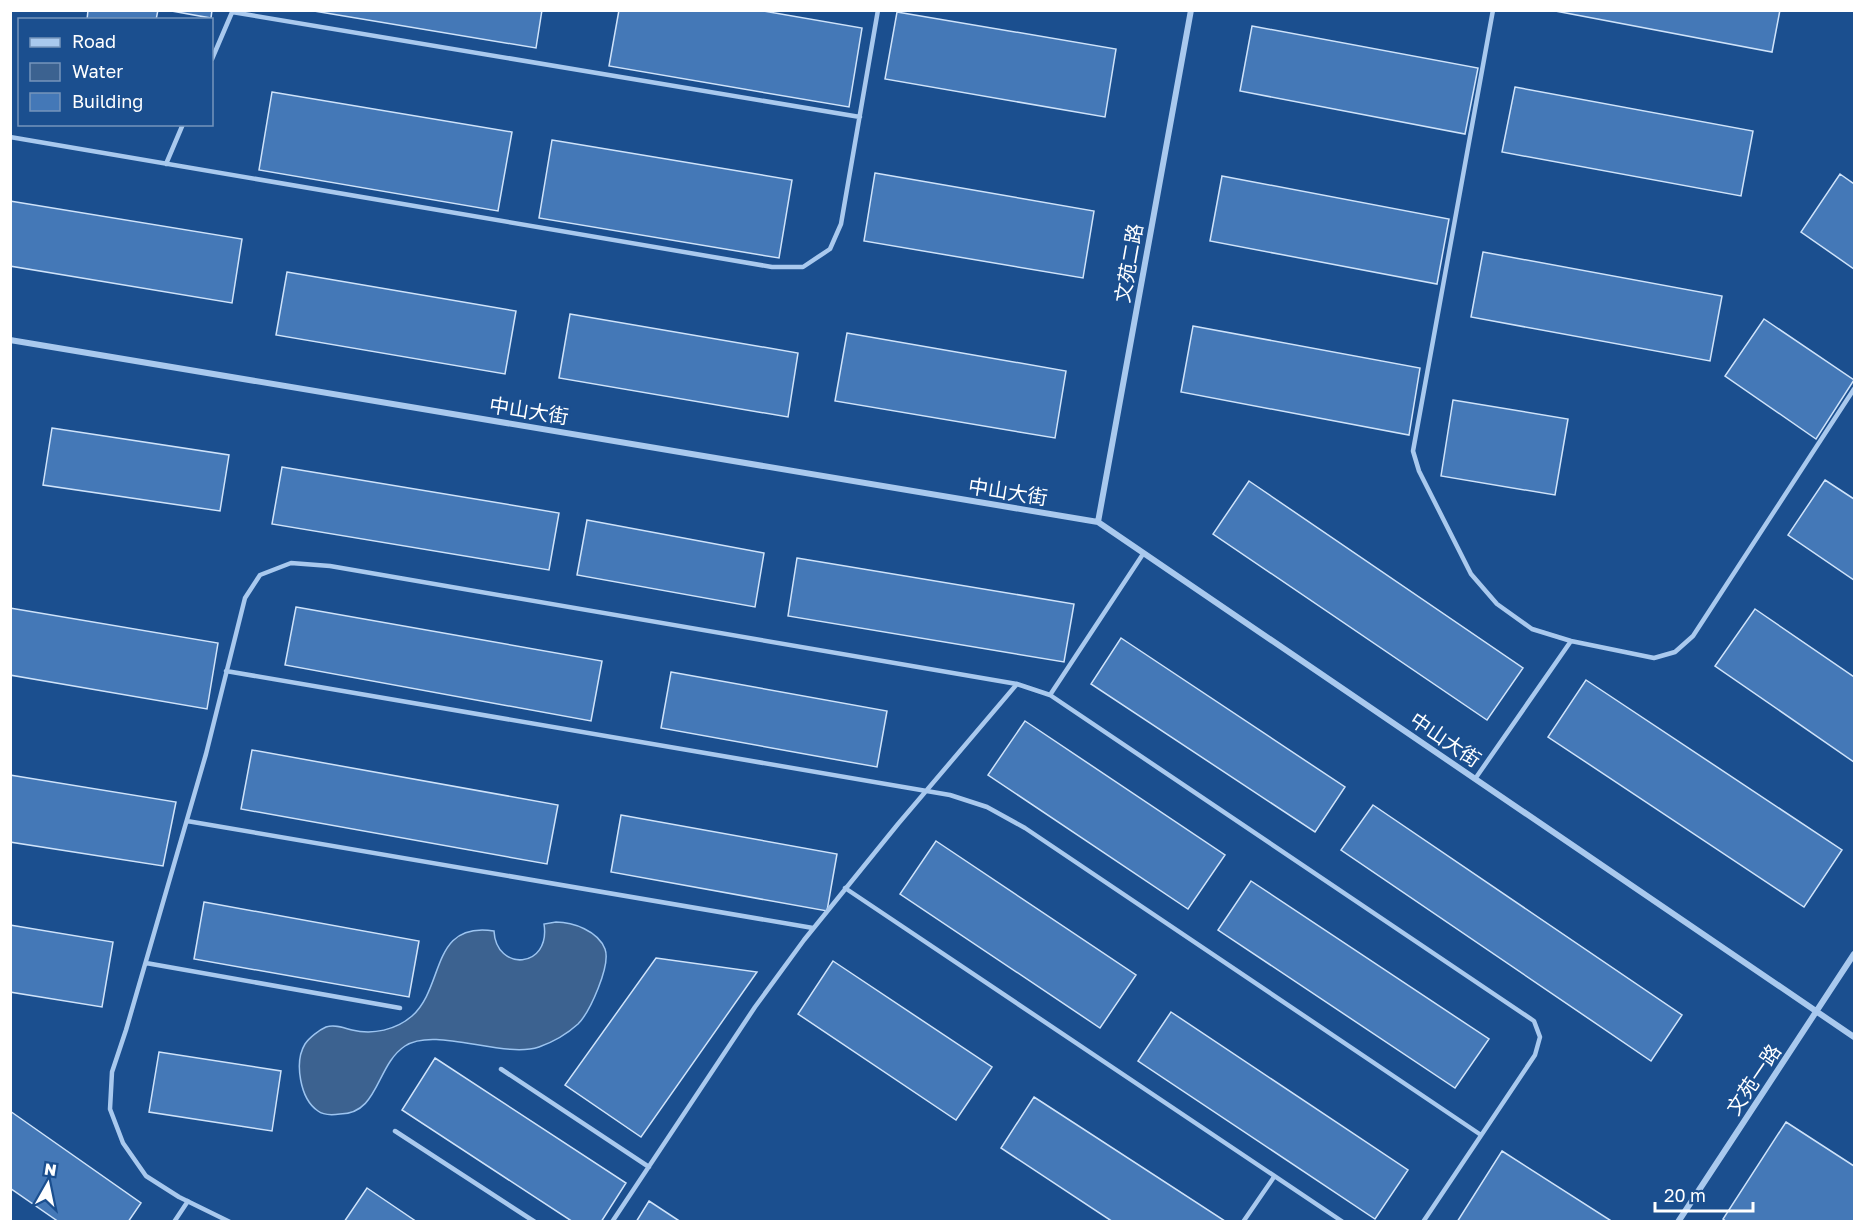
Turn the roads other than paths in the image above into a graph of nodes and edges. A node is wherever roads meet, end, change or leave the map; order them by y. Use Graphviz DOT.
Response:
graph roads {
  1 [pos="878,10"];
  2 [pos="1191,10"];
  3 [pos="1493,10"];
  4 [pos="232,11"];
  5 [pos="213,57"];
  6 [pos="860,117"];
  7 [pos="182,126"];
  8 [pos="10,137"];
  9 [pos="166,164"];
  10 [pos="10,340"];
  11 [pos="1854,389"];
  12 [pos="1098,522"];
  13 [pos="1143,554"];
  14 [pos="1570,641"];
  15 [pos="226,671"];
  16 [pos="1017,684"];
  17 [pos="1050,695"];
  18 [pos="1475,779"];
  19 [pos="926,791"];
  20 [pos="187,820"];
  21 [pos="845,888"];
  22 [pos="813,928"];
  23 [pos="1854,954"];
  24 [pos="146,963"];
  25 [pos="400,1008"];
  26 [pos="1817,1011"];
  27 [pos="1854,1037"];
  28 [pos="501,1069"];
  29 [pos="394,1131"];
  30 [pos="1481,1136"];
  31 [pos="649,1167"];
  32 [pos="1274,1177"];
  33 [pos="188,1202"];
  34 [pos="174,1221"];
  35 [pos="230,1221"];
  36 [pos="535,1221"];
  37 [pos="612,1221"];
  38 [pos="1243,1221"];
  39 [pos="1343,1221"];
  40 [pos="1423,1221"];
  41 [pos="1678,1221"];
  1 -- 6 [label="lane"];
  2 -- 12 [label="street, 文苑二路"];
  3 -- 14 [label="lane"];
  4 -- 5 [label="lane"];
  4 -- 6 [label="lane"];
  6 -- 9 [label="lane"];
  7 -- 9 [label="lane"];
  8 -- 9 [label="lane"];
  10 -- 12 [label="street, 中山大街"];
  11 -- 14 [label="lane"];
  12 -- 13 [label="street, 中山大街"];
  13 -- 17 [label="lane"];
  13 -- 18 [label="street, 中山大街"];
  14 -- 18 [label="lane"];
  15 -- 16 [label="lane"];
  15 -- 19 [label="lane"];
  15 -- 20 [label="lane"];
  16 -- 17 [label="lane"];
  16 -- 19 [label="lane"];
  17 -- 30 [label="lane"];
  18 -- 26 [label="street, 中山大街"];
  19 -- 21 [label="lane"];
  19 -- 30 [label="lane"];
  20 -- 22 [label="lane"];
  20 -- 24 [label="lane"];
  21 -- 22 [label="lane"];
  21 -- 32 [label="lane"];
  22 -- 31 [label="lane"];
  23 -- 26 [label="street, 文苑一路"];
  24 -- 25 [label="lane"];
  24 -- 33 [label="lane"];
  26 -- 27 [label="street, 中山大街"];
  26 -- 41 [label="street, 文苑一路"];
  28 -- 31 [label="lane"];
  29 -- 36 [label="lane"];
  30 -- 40 [label="lane"];
  31 -- 37 [label="lane"];
  32 -- 38 [label="lane"];
  32 -- 39 [label="lane"];
  33 -- 34 [label="lane"];
  33 -- 35 [label="lane"];
}
